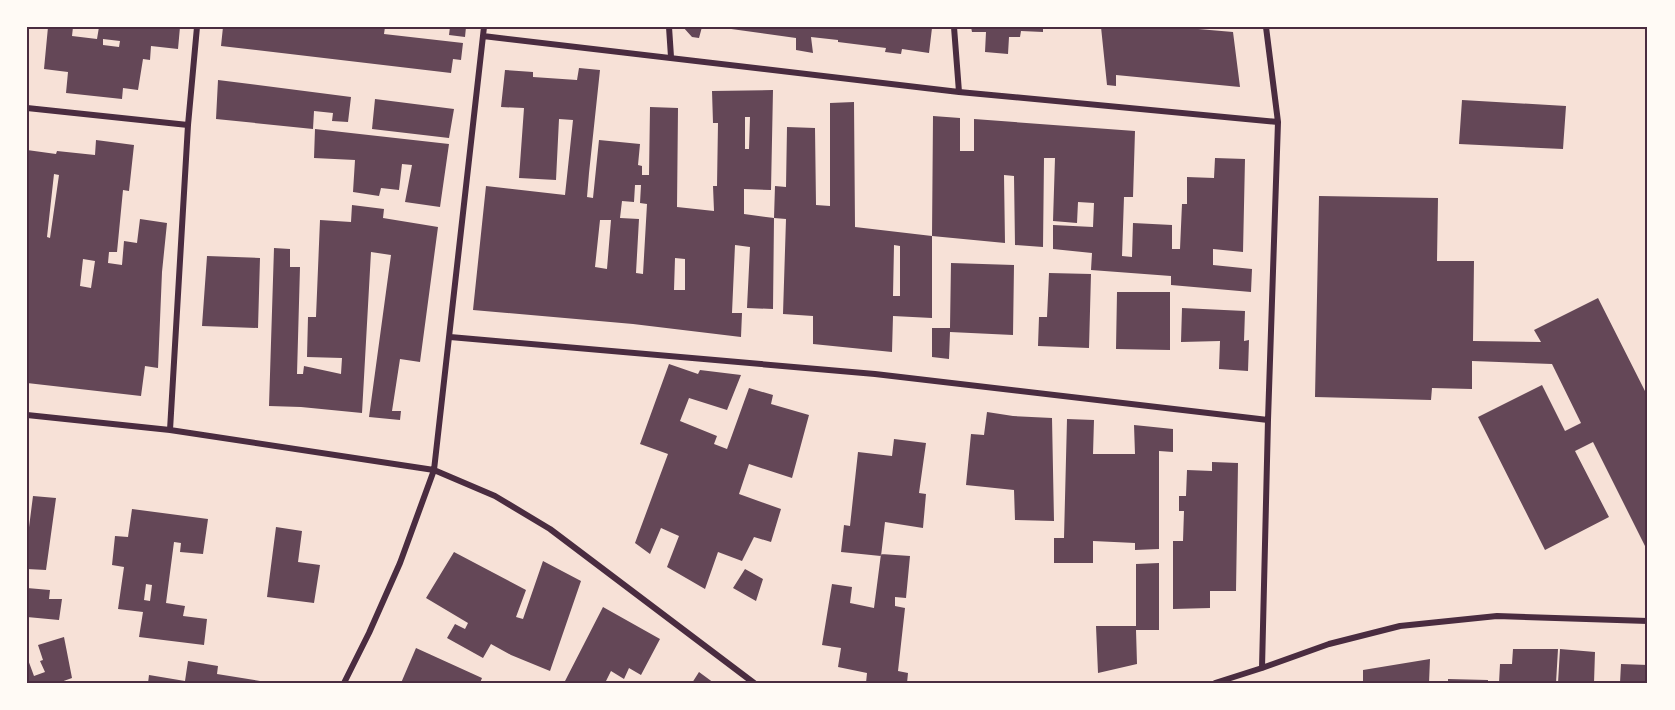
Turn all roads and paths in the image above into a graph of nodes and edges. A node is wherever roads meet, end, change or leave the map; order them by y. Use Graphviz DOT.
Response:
graph roads {
  1 [pos="197,27"];
  2 [pos="484,27"];
  3 [pos="669,27"];
  4 [pos="954,27"];
  5 [pos="1266,27"];
  6 [pos="483,36"];
  7 [pos="671,57"];
  8 [pos="959,92"];
  9 [pos="27,108"];
  10 [pos="1278,122"];
  11 [pos="189,125"];
  12 [pos="450,337"];
  13 [pos="27,415"];
  14 [pos="1268,420"];
  15 [pos="170,430"];
  16 [pos="434,470"];
  17 [pos="1648,621"];
  18 [pos="1263,668"];
  19 [pos="344,683"];
  20 [pos="754,683"];
  21 [pos="1215,683"];
  1 -- 11 [label="street"];
  2 -- 6 [label="street"];
  3 -- 7 [label="street"];
  4 -- 8 [label="street"];
  5 -- 10 [label="street"];
  6 -- 7 [label="street"];
  6 -- 12 [label="street"];
  7 -- 8 [label="street"];
  8 -- 10 [label="street"];
  9 -- 11 [label="street"];
  10 -- 14 [label="street"];
  11 -- 15 [label="street"];
  12 -- 14 [label="street"];
  12 -- 16 [label="street"];
  13 -- 15 [label="street"];
  14 -- 18 [label="street"];
  15 -- 16 [label="street"];
  16 -- 19 [label="street"];
  16 -- 20 [label="street"];
  17 -- 18 [label="street"];
  18 -- 21 [label="street"];
}
